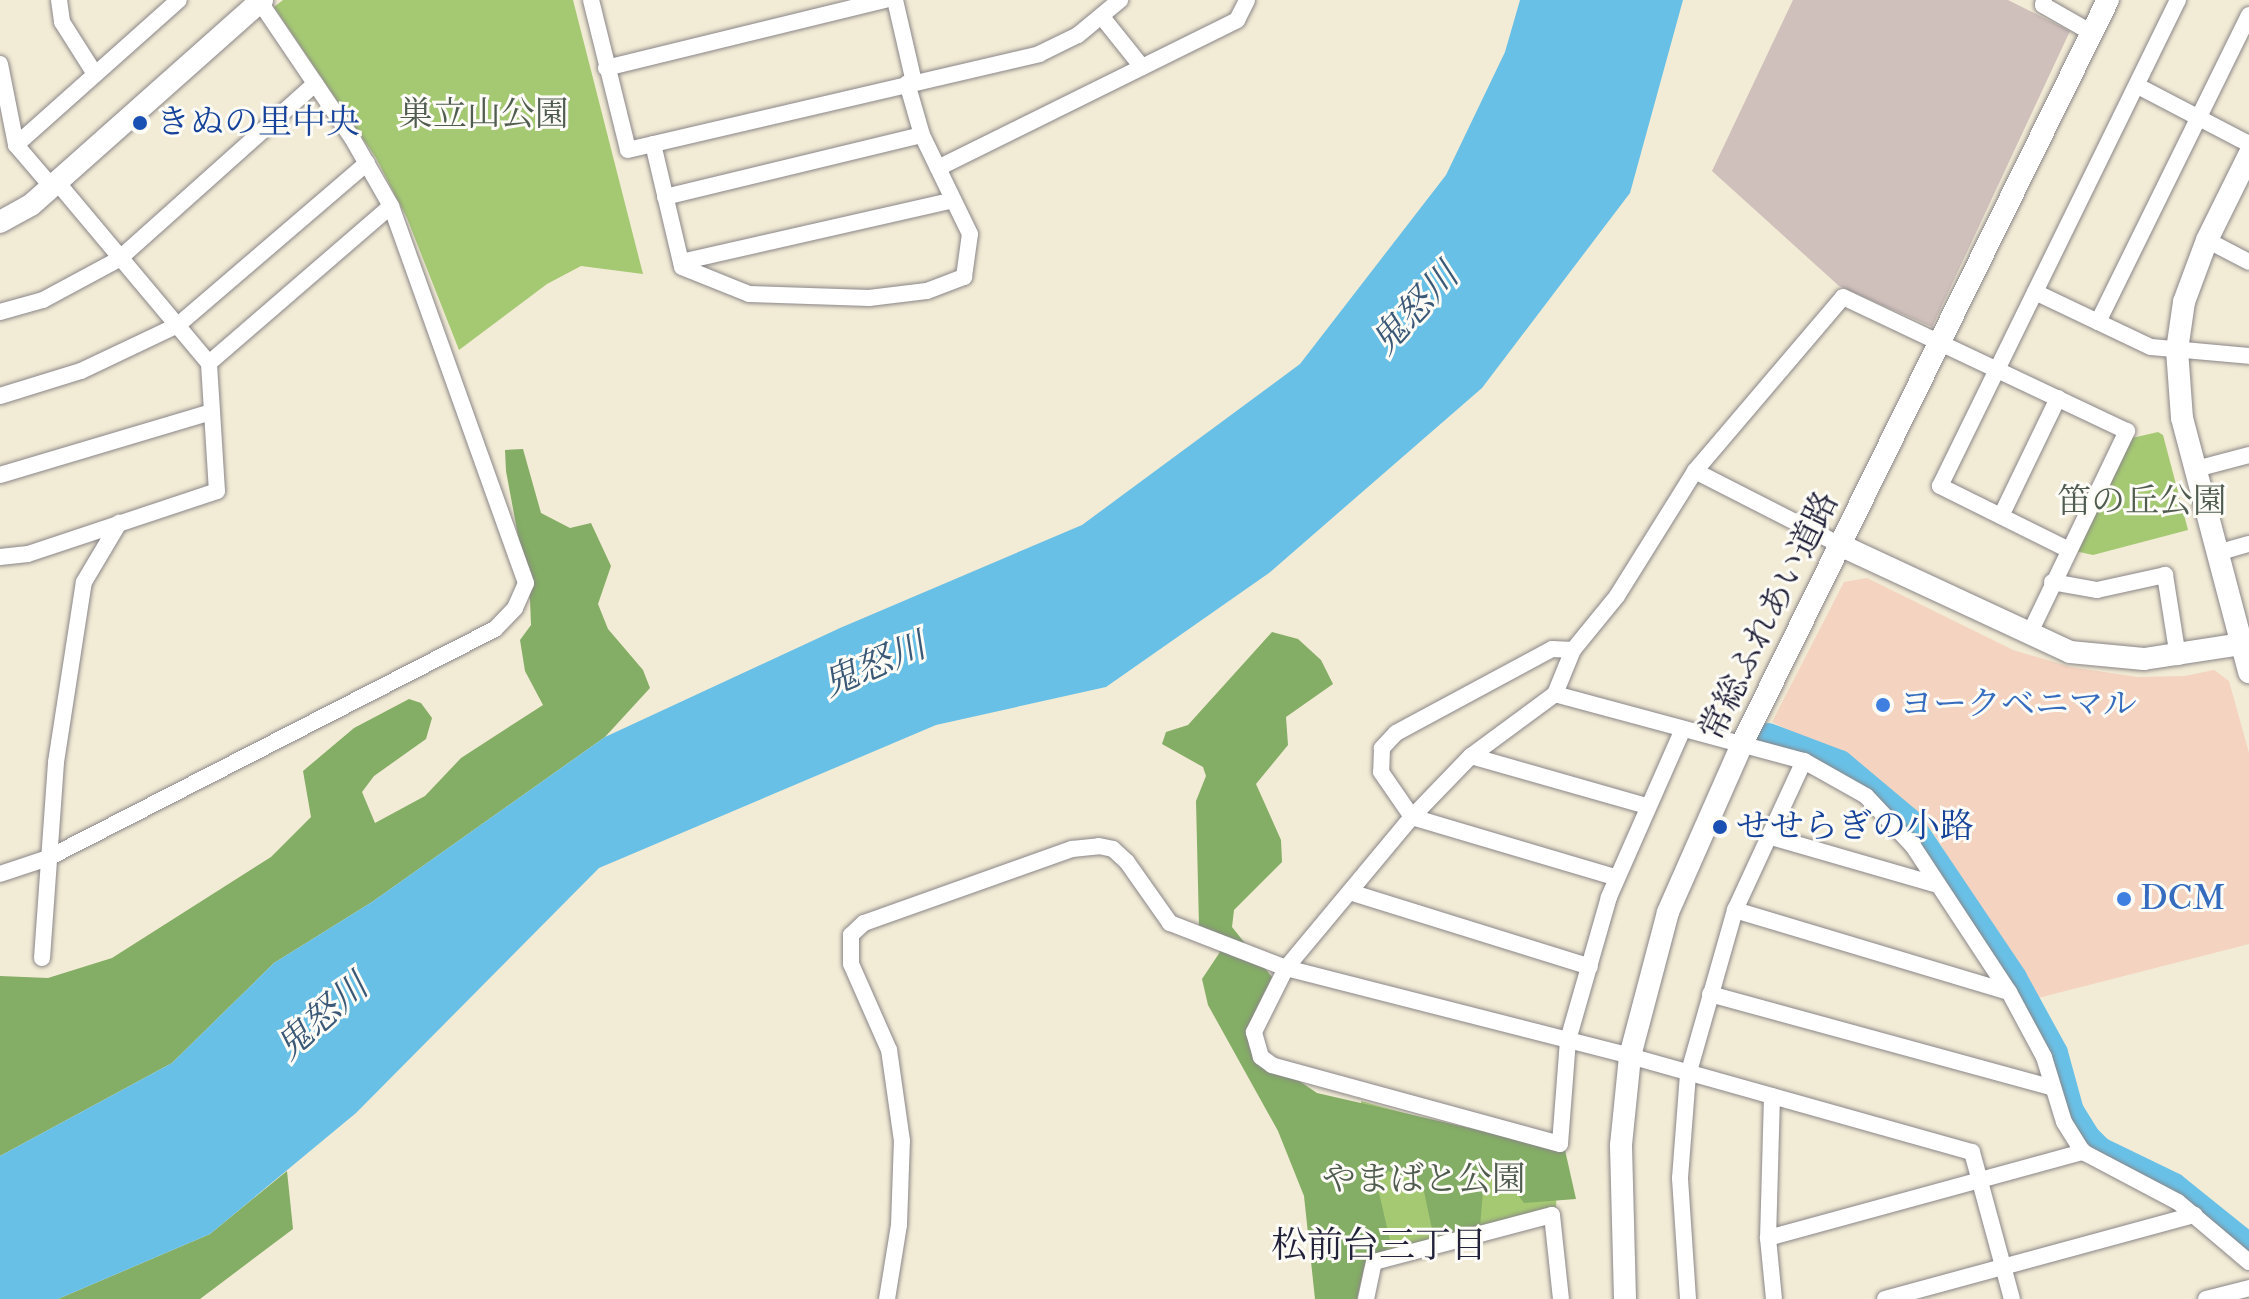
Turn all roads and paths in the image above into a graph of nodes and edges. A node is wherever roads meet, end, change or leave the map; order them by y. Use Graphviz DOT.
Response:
graph roads {
  1 [pos="59,0"];
  2 [pos="179,0"];
  3 [pos="591,0"];
  4 [pos="886,0"];
  5 [pos="895,0"];
  6 [pos="1120,0"];
  7 [pos="1247,0"];
  8 [pos="2044,0"];
  9 [pos="2108,0"];
  10 [pos="2178,0"];
  11 [pos="260,1"];
  12 [pos="2249,15"];
  13 [pos="1102,17"];
  14 [pos="2092,33"];
  15 [pos="0,64"];
  16 [pos="1142,67"];
  17 [pos="606,68"];
  18 [pos="0,71"];
  19 [pos="95,74"];
  20 [pos="911,82"];
  21 [pos="315,84"];
  22 [pos="2138,86"];
  23 [pos="3,117"];
  24 [pos="2196,117"];
  25 [pos="922,135"];
  26 [pos="653,144"];
  27 [pos="2249,144"];
  28 [pos="16,145"];
  29 [pos="2249,155"];
  30 [pos="367,163"];
  31 [pos="938,168"];
  32 [pos="55,185"];
  33 [pos="665,197"];
  34 [pos="953,200"];
  35 [pos="391,206"];
  36 [pos="0,222"];
  37 [pos="2207,240"];
  38 [pos="119,259"];
  39 [pos="681,262"];
  40 [pos="2249,262"];
  41 [pos="2035,292"];
  42 [pos="0,312"];
  43 [pos="2098,322"];
  44 [pos="178,325"];
  45 [pos="1940,344"];
  46 [pos="2177,350"];
  47 [pos="2249,356"];
  48 [pos="209,363"];
  49 [pos="1995,368"];
  50 [pos="0,396"];
  51 [pos="2058,398"];
  52 [pos="212,412"];
  53 [pos="2249,455"];
  54 [pos="2196,469"];
  55 [pos="1695,471"];
  56 [pos="0,475"];
  57 [pos="2001,516"];
  58 [pos="119,523"];
  59 [pos="2249,544"];
  60 [pos="1842,546"];
  61 [pos="2067,549"];
  62 [pos="2217,553"];
  63 [pos="0,557"];
  64 [pos="2052,582"];
  65 [pos="2029,635"];
  66 [pos="2246,644"];
  67 [pos="1573,650"];
  68 [pos="2178,657"];
  69 [pos="2249,672"];
  70 [pos="1555,694"];
  71 [pos="1683,729"];
  72 [pos="1742,744"];
  73 [pos="1471,756"];
  74 [pos="1804,761"];
  75 [pos="1647,806"];
  76 [pos="1412,817"];
  77 [pos="1768,836"];
  78 [pos="48,858"];
  79 [pos="0,874"];
  80 [pos="1615,877"];
  81 [pos="1938,885"];
  82 [pos="1353,893"];
  83 [pos="1735,910"];
  84 [pos="42,958"];
  85 [pos="1590,967"];
  86 [pos="1286,968"];
  87 [pos="2009,992"];
  88 [pos="1710,994"];
  89 [pos="1568,1040"];
  90 [pos="1630,1056"];
  91 [pos="1688,1075"];
  92 [pos="2051,1087"];
  93 [pos="1772,1096"];
  94 [pos="2083,1152"];
  95 [pos="1979,1180"];
  96 [pos="2195,1215"];
  97 [pos="1768,1238"];
  98 [pos="2249,1262"];
  99 [pos="2003,1267"];
  100 [pos="2249,1288"];
  101 [pos="887,1299"];
  102 [pos="1366,1299"];
  103 [pos="1561,1299"];
  104 [pos="1625,1299"];
  105 [pos="1688,1299"];
  106 [pos="1774,1299"];
  107 [pos="1885,1299"];
  108 [pos="2012,1299"];
  109 [pos="2206,1299"];
  1 -- 19 [label="street"];
  2 -- 19 [label="street"];
  3 -- 17 [label="street"];
  4 -- 17 [label="street"];
  5 -- 20 [label="street"];
  6 -- 13 [label="street"];
  7 -- 16 [label="street"];
  8 -- 14 [label="street"];
  9 -- 14 [label="street, 常総ふれあい道路"];
  10 -- 22 [label="street"];
  11 -- 21 [label="street"];
  11 -- 32 [label="street"];
  12 -- 24 [label="street"];
  13 -- 16 [label="street"];
  13 -- 20 [label="street"];
  14 -- 45 [label="street, 常総ふれあい道路"];
  15 -- 18 [label="street"];
  16 -- 31 [label="street"];
  17 -- 26 [label="street"];
  18 -- 23 [label="street"];
  19 -- 28 [label="street"];
  20 -- 25 [label="street"];
  20 -- 26 [label="street"];
  21 -- 30 [label="street"];
  21 -- 38 [label="street"];
  22 -- 24 [label="street"];
  22 -- 41 [label="street"];
  23 -- 28 [label="street"];
  24 -- 27 [label="street"];
  24 -- 43 [label="street"];
  25 -- 31 [label="street"];
  25 -- 33 [label="street"];
  26 -- 33 [label="street"];
  28 -- 32 [label="street"];
  29 -- 37 [label="street"];
  30 -- 35 [label="street"];
  30 -- 44 [label="street"];
  31 -- 34 [label="street"];
  32 -- 36 [label="street"];
  32 -- 38 [label="street"];
  33 -- 39 [label="street"];
  34 -- 39 [label="street"];
  34 -- 39 [label="street"];
  35 -- 48 [label="street"];
  35 -- 78 [label="street"];
  37 -- 40 [label="street"];
  37 -- 46 [label="street"];
  38 -- 42 [label="street"];
  38 -- 44 [label="street"];
  41 -- 43 [label="street"];
  41 -- 49 [label="street"];
  43 -- 46 [label="street"];
  44 -- 48 [label="street"];
  44 -- 50 [label="street"];
  45 -- 49 [label="street"];
  45 -- 55 [label="street"];
  45 -- 60 [label="street, 常総ふれあい道路"];
  46 -- 47 [label="street"];
  46 -- 54 [label="street"];
  48 -- 52 [label="street"];
  49 -- 51 [label="street"];
  49 -- 57 [label="street"];
  51 -- 57 [label="street"];
  51 -- 61 [label="street"];
  52 -- 56 [label="street"];
  52 -- 58 [label="street"];
  53 -- 54 [label="street"];
  54 -- 62 [label="street"];
  55 -- 60 [label="street"];
  55 -- 67 [label="street"];
  57 -- 61 [label="street"];
  58 -- 63 [label="street"];
  58 -- 78 [label="street"];
  59 -- 62 [label="street"];
  60 -- 65 [label="street"];
  60 -- 72 [label="street, 常総ふれあい道路"];
  61 -- 64 [label="street"];
  62 -- 66 [label="street"];
  64 -- 65 [label="street"];
  64 -- 68 [label="street"];
  65 -- 68 [label="street"];
  66 -- 68 [label="street"];
  66 -- 69 [label="street"];
  67 -- 70 [label="street"];
  67 -- 76 [label="street"];
  70 -- 71 [label="street"];
  70 -- 73 [label="street"];
  71 -- 72 [label="street"];
  71 -- 75 [label="street"];
  72 -- 74 [label="street"];
  72 -- 90 [label="street, 常総ふれあい道路"];
  73 -- 75 [label="street"];
  73 -- 76 [label="street"];
  74 -- 77 [label="street"];
  74 -- 81 [label="street"];
  75 -- 80 [label="street"];
  76 -- 80 [label="street"];
  76 -- 82 [label="street"];
  77 -- 81 [label="street"];
  77 -- 83 [label="street"];
  78 -- 79 [label="street"];
  78 -- 84 [label="street"];
  80 -- 85 [label="street"];
  81 -- 87 [label="street"];
  82 -- 85 [label="street"];
  82 -- 86 [label="street"];
  83 -- 87 [label="street"];
  83 -- 88 [label="street"];
  85 -- 89 [label="street"];
  86 -- 89 [label="street"];
  86 -- 89 [label="street"];
  86 -- 101 [label="street"];
  87 -- 92 [label="street"];
  88 -- 91 [label="street"];
  88 -- 92 [label="street"];
  89 -- 90 [label="street"];
  90 -- 91 [label="street"];
  90 -- 104 [label="street, 常総ふれあい道路"];
  91 -- 93 [label="street"];
  91 -- 105 [label="street"];
  92 -- 94 [label="street"];
  93 -- 95 [label="street"];
  93 -- 97 [label="street"];
  94 -- 95 [label="street"];
  94 -- 96 [label="street"];
  95 -- 97 [label="street"];
  95 -- 99 [label="street"];
  96 -- 98 [label="street"];
  96 -- 99 [label="street"];
  97 -- 106 [label="street"];
  99 -- 107 [label="street"];
  99 -- 108 [label="street"];
  100 -- 109 [label="street"];
  102 -- 103 [label="street"];
}
